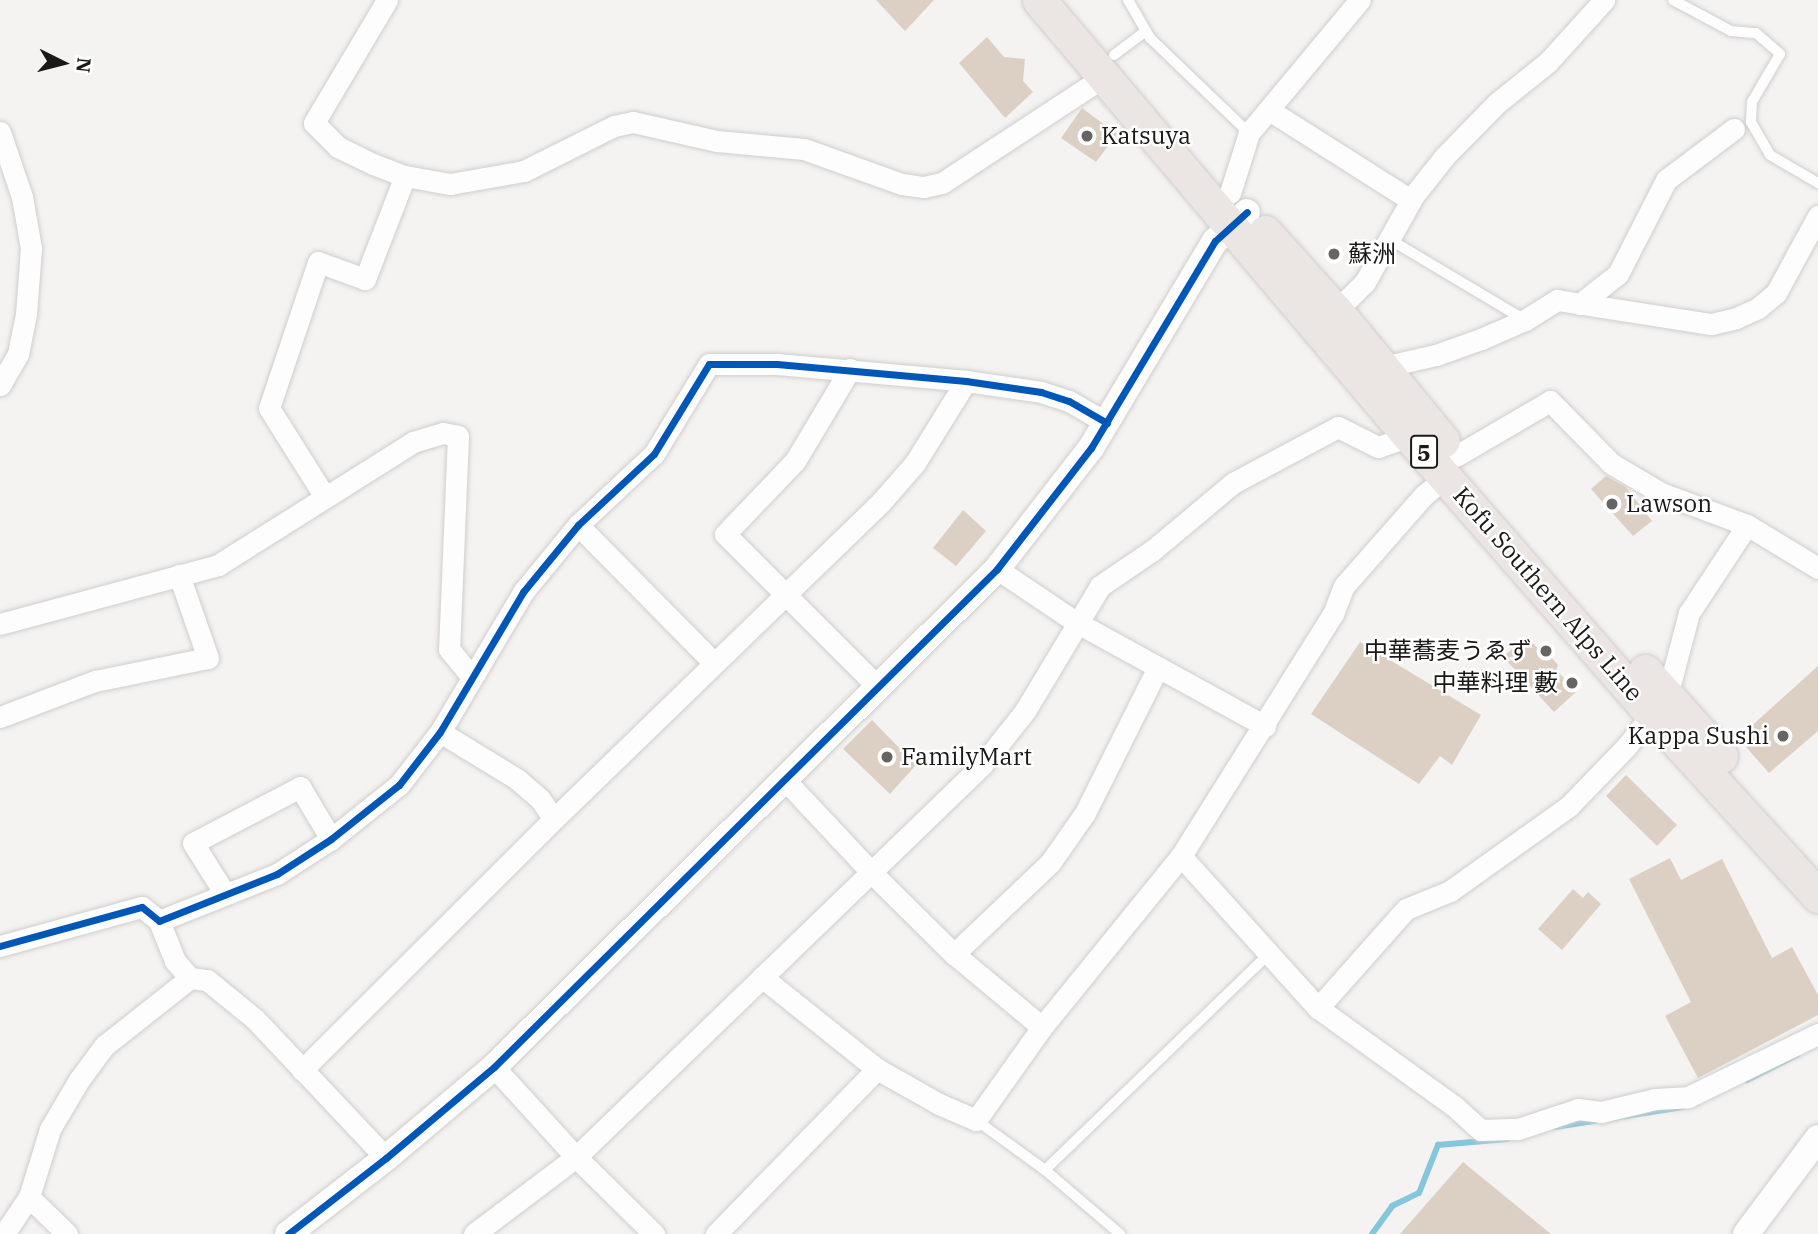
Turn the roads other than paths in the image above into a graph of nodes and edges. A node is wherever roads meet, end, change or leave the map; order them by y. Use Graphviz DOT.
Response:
graph roads {
  1 [pos="387,0"];
  2 [pos="1039,0"];
  3 [pos="1069,0"];
  4 [pos="1128,0"];
  5 [pos="1360,0"];
  6 [pos="1605,0"];
  7 [pos="1673,0"];
  8 [pos="1146,32"];
  9 [pos="1110,66"];
  10 [pos="1269,110"];
  11 [pos="1734,129"];
  12 [pos="0,132"];
  13 [pos="1250,133"];
  14 [pos="405,176"];
  15 [pos="1818,183"];
  16 [pos="1411,200"];
  17 [pos="1236,211"];
  18 [pos="1818,216"];
  19 [pos="1389,239"];
  20 [pos="1580,304"];
  21 [pos="1336,311"];
  22 [pos="1525,320"];
  23 [pos="1383,367"];
  24 [pos="850,369"];
  25 [pos="966,380"];
  26 [pos="0,385"];
  27 [pos="1107,423"];
  28 [pos="1410,436"];
  29 [pos="1451,467"];
  30 [pos="326,497"];
  31 [pos="578,525"];
  32 [pos="1747,525"];
  33 [pos="1818,568"];
  34 [pos="997,569"];
  35 [pos="179,575"];
  36 [pos="785,593"];
  37 [pos="1076,622"];
  38 [pos="0,624"];
  39 [pos="714,663"];
  40 [pos="1158,667"];
  41 [pos="471,676"];
  42 [pos="879,688"];
  43 [pos="1659,705"];
  44 [pos="0,718"];
  45 [pos="1265,726"];
  46 [pos="440,732"];
  47 [pos="785,780"];
  48 [pos="555,819"];
  49 [pos="331,839"];
  50 [pos="1181,856"];
  51 [pos="1818,863"];
  52 [pos="870,872"];
  53 [pos="225,894"];
  54 [pos="1818,895"];
  55 [pos="159,921"];
  56 [pos="0,946"];
  57 [pos="1270,953"];
  58 [pos="954,954"];
  59 [pos="762,977"];
  60 [pos="190,978"];
  61 [pos="1318,1008"];
  62 [pos="1042,1027"];
  63 [pos="1818,1034"];
  64 [pos="494,1067"];
  65 [pos="877,1069"];
  66 [pos="302,1070"];
  67 [pos="976,1120"];
  68 [pos="1818,1138"];
  69 [pos="576,1157"];
  70 [pos="386,1158"];
  71 [pos="1045,1170"];
  72 [pos="29,1196"];
  73 [pos="4,1234"];
  74 [pos="67,1234"];
  75 [pos="288,1234"];
  76 [pos="474,1234"];
  77 [pos="653,1234"];
  78 [pos="716,1234"];
  79 [pos="1120,1234"];
  80 [pos="1746,1234"];
  1 -- 14 [label="street"];
  2 -- 9 [label="main road, Kofu Southern Alps Line / 5"];
  3 -- 9 [label="main road, Kofu Southern Alps Line / 5"];
  4 -- 8 [label="lane"];
  5 -- 10 [label="street"];
  6 -- 16 [label="street"];
  7 -- 15 [label="lane"];
  8 -- 9 [label="lane"];
  8 -- 13 [label="lane"];
  9 -- 14 [label="street"];
  9 -- 17 [label="main road, Kofu Southern Alps Line / 5"];
  10 -- 13 [label="street"];
  10 -- 16 [label="street"];
  11 -- 20 [label="street"];
  12 -- 26 [label="street"];
  13 -- 17 [label="street"];
  14 -- 30 [label="street"];
  16 -- 19 [label="street"];
  17 -- 21 [label="main road, Kofu Southern Alps Line / 5"];
  17 -- 27 [label="street"];
  17 -- 28 [label="main road, Kofu Southern Alps Line / 5"];
  18 -- 20 [label="street"];
  19 -- 21 [label="street"];
  19 -- 22 [label="lane"];
  20 -- 22 [label="street"];
  21 -- 23 [label="main road, Kofu Southern Alps Line / 5"];
  22 -- 23 [label="street"];
  23 -- 29 [label="main road, Kofu Southern Alps Line / 5"];
  24 -- 25 [label="street"];
  24 -- 31 [label="street"];
  24 -- 36 [label="street"];
  25 -- 27 [label="street"];
  25 -- 36 [label="street"];
  27 -- 34 [label="street"];
  28 -- 29 [label="main road, Kofu Southern Alps Line / 5"];
  28 -- 37 [label="street"];
  29 -- 32 [label="street"];
  29 -- 43 [label="main road, Kofu Southern Alps Line / 5"];
  29 -- 45 [label="street"];
  30 -- 35 [label="street"];
  30 -- 41 [label="street"];
  31 -- 39 [label="street"];
  31 -- 41 [label="street"];
  32 -- 33 [label="street"];
  32 -- 43 [label="street"];
  34 -- 37 [label="street"];
  34 -- 42 [label="street"];
  35 -- 38 [label="street"];
  35 -- 44 [label="street"];
  36 -- 39 [label="street"];
  36 -- 42 [label="street"];
  37 -- 40 [label="street"];
  37 -- 52 [label="street"];
  39 -- 48 [label="street"];
  40 -- 45 [label="street"];
  40 -- 58 [label="street"];
  41 -- 46 [label="street"];
  42 -- 47 [label="street"];
  43 -- 51 [label="main road, Kofu Southern Alps Line / 5"];
  43 -- 54 [label="main road, Kofu Southern Alps Line / 5"];
  43 -- 61 [label="street"];
  45 -- 50 [label="street"];
  46 -- 48 [label="street"];
  46 -- 49 [label="street"];
  47 -- 52 [label="street"];
  47 -- 64 [label="street"];
  48 -- 66 [label="street"];
  49 -- 53 [label="street"];
  49 -- 53 [label="street"];
  50 -- 57 [label="street"];
  50 -- 62 [label="street"];
  52 -- 58 [label="street"];
  52 -- 59 [label="street"];
  53 -- 55 [label="street"];
  55 -- 56 [label="street"];
  55 -- 60 [label="street"];
  57 -- 61 [label="street"];
  57 -- 71 [label="lane"];
  58 -- 62 [label="street"];
  59 -- 65 [label="street"];
  59 -- 69 [label="street"];
  60 -- 66 [label="street"];
  60 -- 72 [label="street"];
  61 -- 63 [label="street"];
  62 -- 67 [label="street"];
  64 -- 69 [label="street"];
  64 -- 70 [label="street"];
  65 -- 67 [label="street"];
  65 -- 78 [label="street"];
  66 -- 70 [label="street"];
  67 -- 71 [label="lane"];
  68 -- 80 [label="street"];
  69 -- 76 [label="street"];
  69 -- 77 [label="street"];
  70 -- 75 [label="street"];
  71 -- 79 [label="lane"];
  72 -- 73 [label="street"];
  72 -- 74 [label="street"];
}
